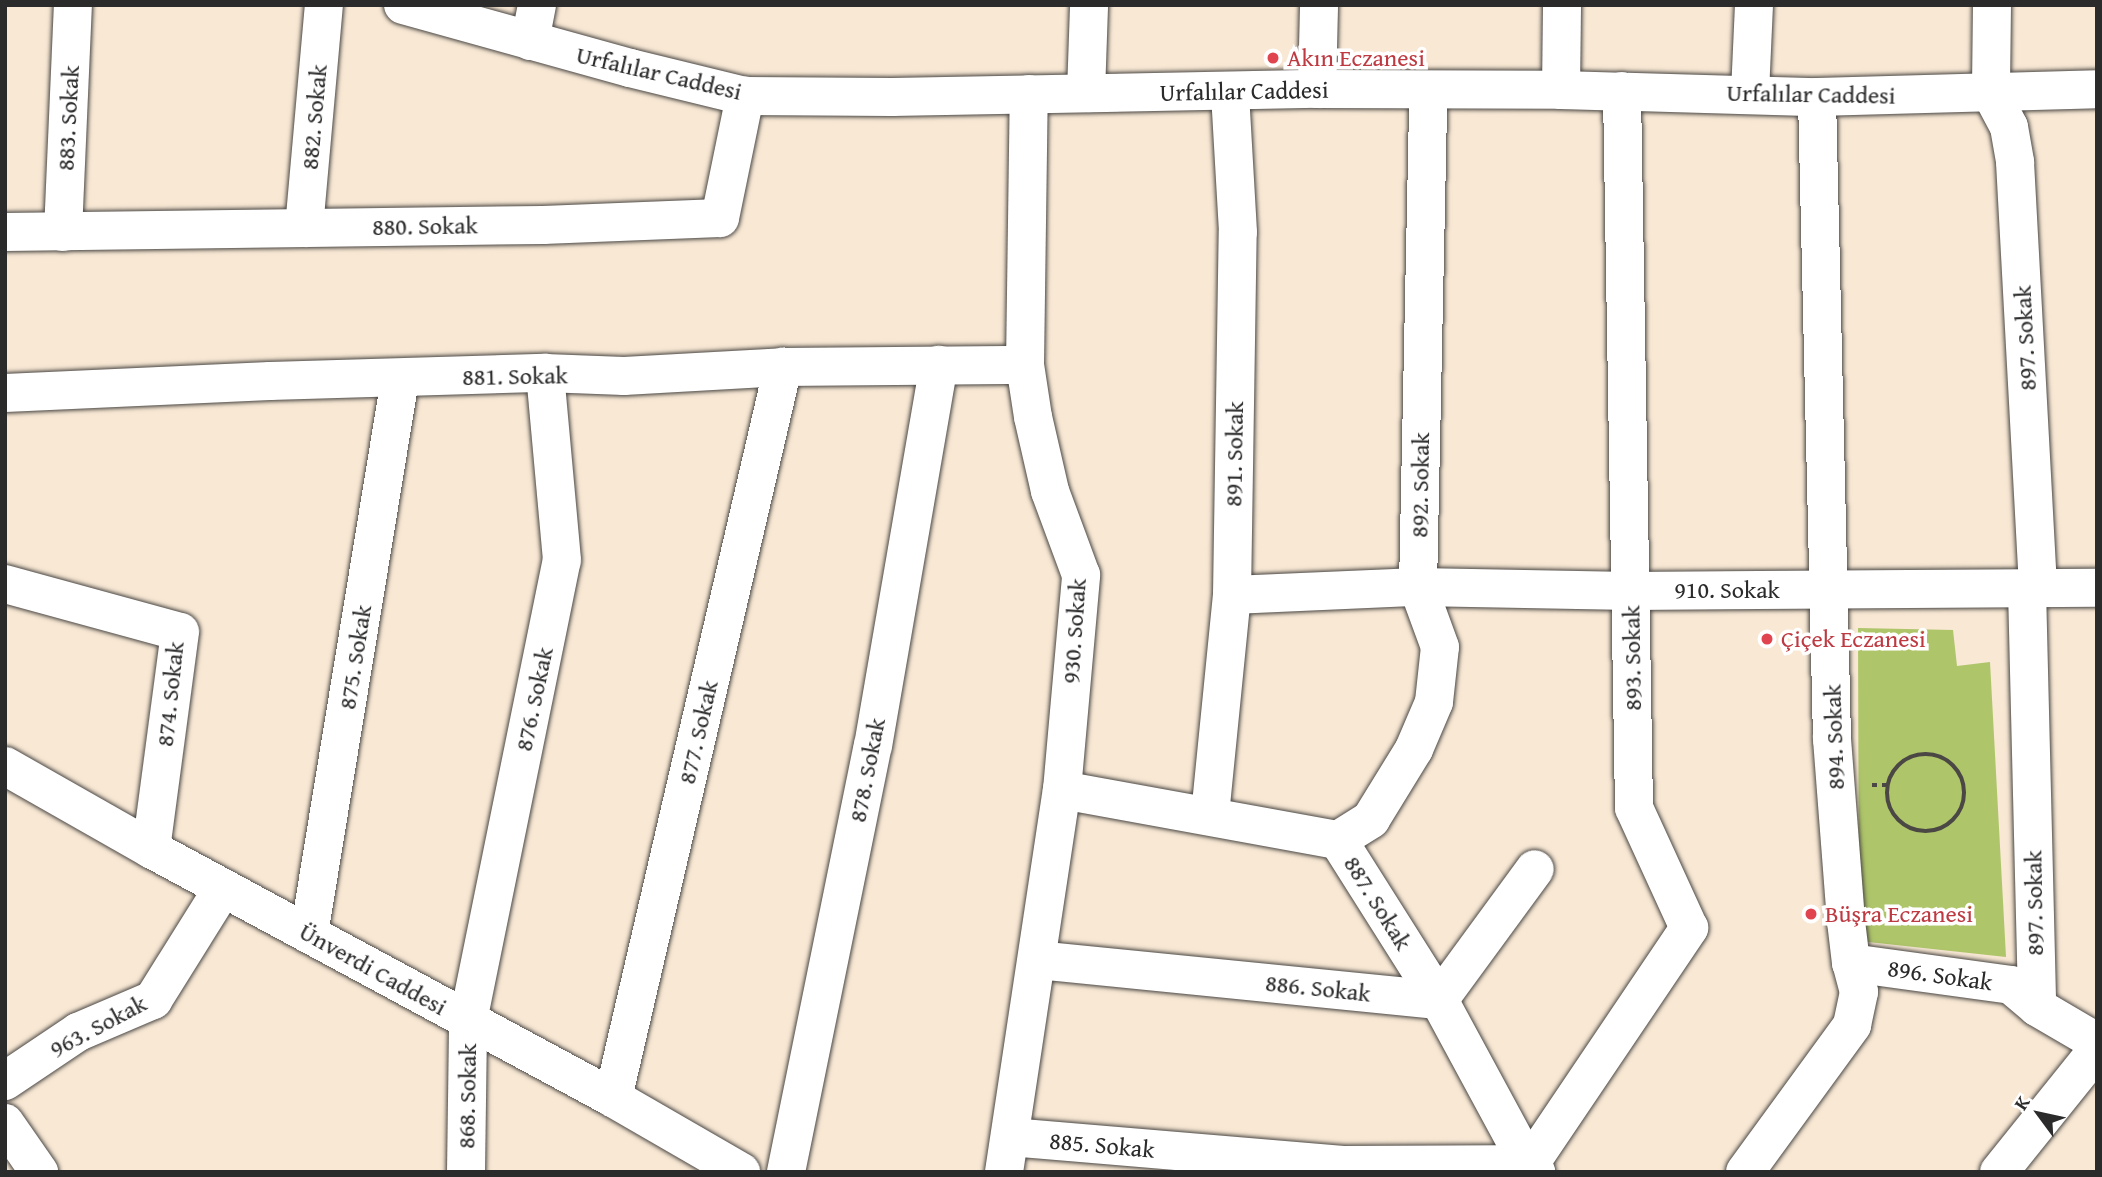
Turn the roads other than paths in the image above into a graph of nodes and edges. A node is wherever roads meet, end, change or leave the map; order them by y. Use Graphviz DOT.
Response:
graph roads {
  1 [pos="73,5"];
  2 [pos="324,5"];
  3 [pos="403,5"];
  4 [pos="1089,5"];
  5 [pos="1319,5"];
  6 [pos="1562,5"];
  7 [pos="1754,5"];
  8 [pos="1992,5"];
  9 [pos="534,23"];
  10 [pos="1317,89"];
  11 [pos="2097,89"];
  12 [pos="1560,90"];
  13 [pos="1428,91"];
  14 [pos="1622,91"];
  15 [pos="1230,92"];
  16 [pos="1086,93"];
  17 [pos="1750,93"];
  18 [pos="1991,93"];
  19 [pos="1029,94"];
  20 [pos="745,96"];
  21 [pos="1818,97"];
  22 [pos="304,228"];
  23 [pos="5,232"];
  24 [pos="63,232"];
  25 [pos="1025,365"];
  26 [pos="783,366"];
  27 [pos="939,366"];
  28 [pos="545,373"];
  29 [pos="400,379"];
  30 [pos="5,393"];
  31 [pos="5,584"];
  32 [pos="1418,587"];
  33 [pos="2097,588"];
  34 [pos="2033,589"];
  35 [pos="1831,590"];
  36 [pos="1631,591"];
  37 [pos="1231,595"];
  38 [pos="5,766"];
  39 [pos="1062,790"];
  40 [pos="1210,815"];
  41 [pos="1338,840"];
  42 [pos="151,849"];
  43 [pos="1535,869"];
  44 [pos="223,888"];
  45 [pos="309,934"];
  46 [pos="1037,960"];
  47 [pos="1851,963"];
  48 [pos="1439,1000"];
  49 [pos="2037,1007"];
  50 [pos="468,1021"];
  51 [pos="2097,1042"];
  52 [pos="2097,1050"];
  53 [pos="5,1081"];
  54 [pos="613,1098"];
  55 [pos="5,1123"];
  56 [pos="1007,1154"];
  57 [pos="1343,1168"];
  58 [pos="1533,1168"];
  59 [pos="39,1172"];
  60 [pos="466,1172"];
  61 [pos="741,1172"];
  62 [pos="786,1172"];
  63 [pos="1745,1172"];
  64 [pos="1999,1172"];
  1 -- 24 [label="street, 883. Sokak"];
  2 -- 22 [label="street, 882. Sokak"];
  3 -- 9 [label="street, Urfalılar Caddesi"];
  4 -- 16 [label="street"];
  5 -- 10 [label="street"];
  6 -- 12 [label="street"];
  7 -- 17 [label="street"];
  8 -- 18 [label="street"];
  9 -- 20 [label="street, Urfalılar Caddesi"];
  10 -- 13 [label="street, Urfalılar Caddesi"];
  10 -- 15 [label="street, Urfalılar Caddesi"];
  11 -- 18 [label="street, Urfalılar Caddesi"];
  12 -- 13 [label="street, Urfalılar Caddesi"];
  12 -- 14 [label="street, Urfalılar Caddesi"];
  13 -- 32 [label="street, 892. Sokak"];
  14 -- 17 [label="street, Urfalılar Caddesi"];
  14 -- 36 [label="street, 893. Sokak"];
  15 -- 16 [label="street, Urfalılar Caddesi"];
  15 -- 37 [label="street, 891. Sokak"];
  16 -- 19 [label="street, Urfalılar Caddesi"];
  17 -- 21 [label="street, Urfalılar Caddesi"];
  18 -- 21 [label="street, Urfalılar Caddesi"];
  18 -- 34 [label="street, 897. Sokak"];
  19 -- 20 [label="street, Urfalılar Caddesi"];
  19 -- 25 [label="street, 930. Sokak"];
  20 -- 22 [label="street, 880. Sokak"];
  21 -- 35 [label="street, 894. Sokak"];
  22 -- 24 [label="street, 880. Sokak"];
  23 -- 24 [label="street, 880. Sokak"];
  25 -- 27 [label="street, 881. Sokak"];
  25 -- 39 [label="street, 930. Sokak"];
  26 -- 27 [label="street, 881. Sokak"];
  26 -- 28 [label="street, 881. Sokak"];
  26 -- 54 [label="street, 877. Sokak"];
  27 -- 62 [label="street, 878. Sokak"];
  28 -- 29 [label="street, 881. Sokak"];
  28 -- 50 [label="street, 876. Sokak"];
  29 -- 30 [label="street, 881. Sokak"];
  29 -- 45 [label="street, 875. Sokak"];
  31 -- 42 [label="street, 874. Sokak"];
  32 -- 36 [label="street, 910. Sokak"];
  32 -- 37 [label="street, 910. Sokak"];
  32 -- 41 [label="street, 892. Sokak"];
  33 -- 34 [label="street, 910. Sokak"];
  34 -- 35 [label="street, 910. Sokak"];
  34 -- 49 [label="street, 897. Sokak"];
  35 -- 36 [label="street, 910. Sokak"];
  35 -- 47 [label="street, 894. Sokak"];
  36 -- 58 [label="street, 893. Sokak"];
  37 -- 40 [label="street, 891. Sokak"];
  38 -- 42 [label="street, Ünverdi Caddesi"];
  39 -- 40 [label="street, 887. Sokak"];
  39 -- 46 [label="street, 930. Sokak"];
  40 -- 41 [label="street, 887. Sokak"];
  41 -- 48 [label="street, 887. Sokak"];
  42 -- 44 [label="street, Ünverdi Caddesi"];
  43 -- 48 [label="street"];
  44 -- 45 [label="street, Ünverdi Caddesi"];
  44 -- 53 [label="street, 963. Sokak"];
  45 -- 50 [label="street, Ünverdi Caddesi"];
  46 -- 48 [label="street, 886. Sokak"];
  46 -- 56 [label="street, 930. Sokak"];
  47 -- 49 [label="street, 896. Sokak"];
  47 -- 63 [label="street, 894. Sokak"];
  48 -- 58 [label="street, 887. Sokak"];
  49 -- 51 [label="street, 896. Sokak"];
  50 -- 54 [label="street, Ünverdi Caddesi"];
  50 -- 60 [label="street, 868. Sokak"];
  52 -- 64 [label="street"];
  54 -- 61 [label="street, Ünverdi Caddesi"];
  55 -- 59 [label="street"];
  56 -- 57 [label="street, 885. Sokak"];
  57 -- 58 [label="street, 885. Sokak"];
}
